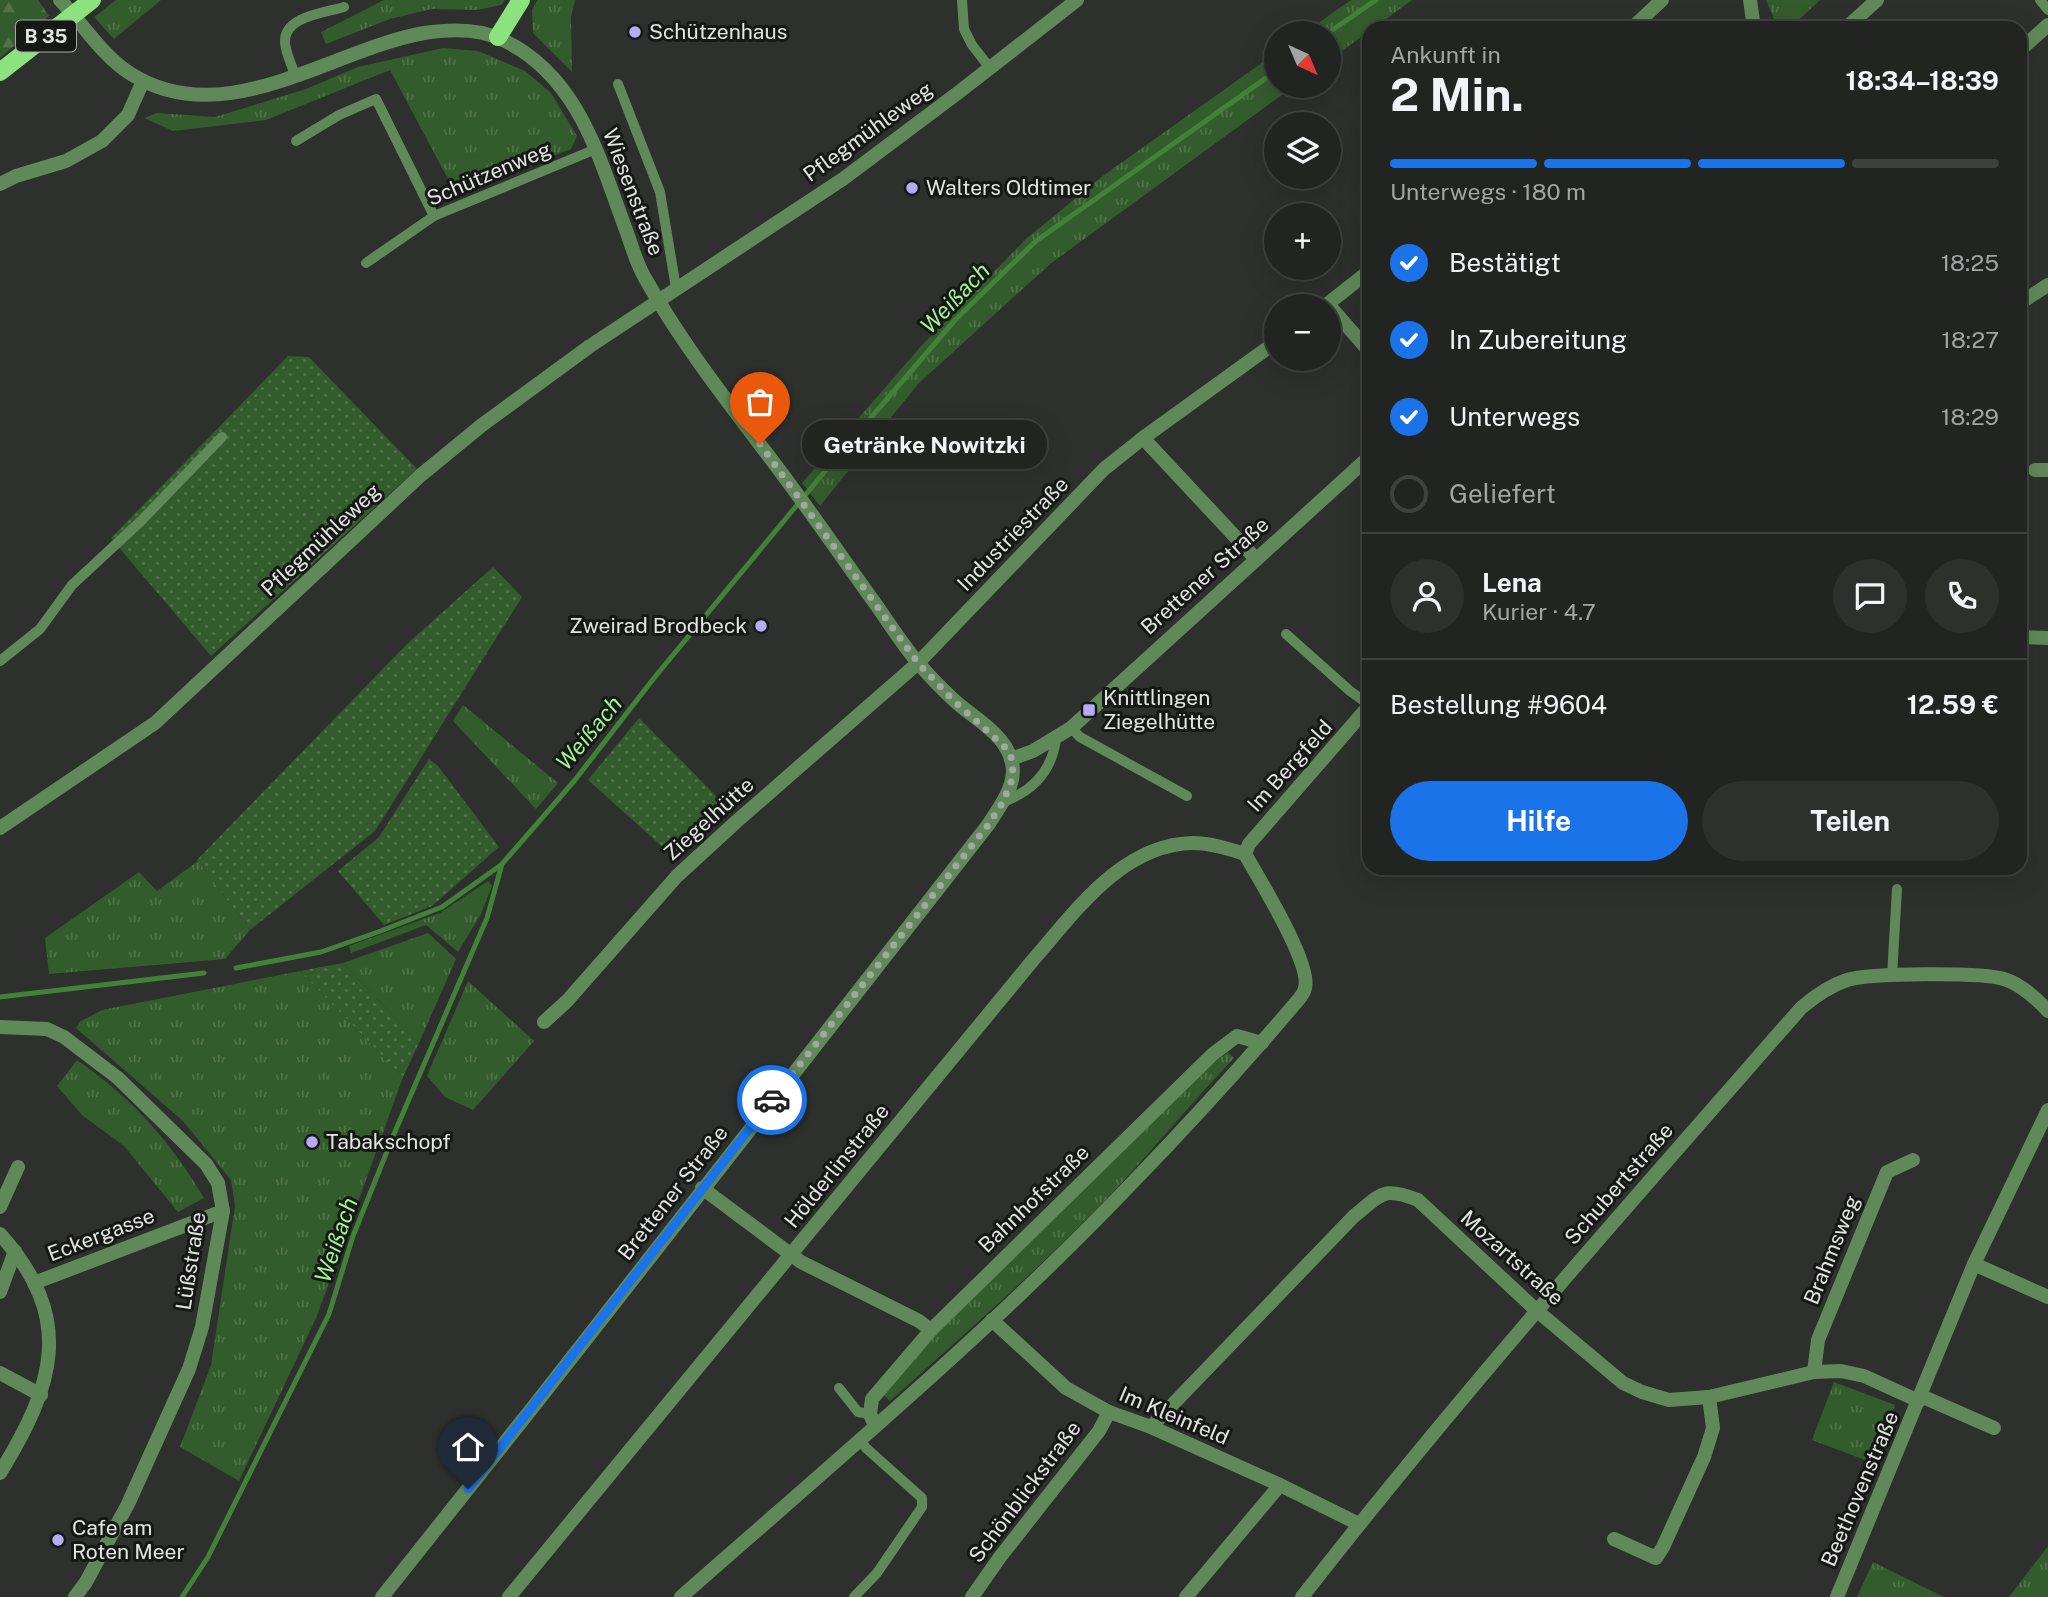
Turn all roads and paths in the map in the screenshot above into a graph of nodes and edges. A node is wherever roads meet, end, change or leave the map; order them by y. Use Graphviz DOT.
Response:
graph roads {
  1 [pos="60,0"];
  2 [pos="92,0"];
  3 [pos="521,0"];
  4 [pos="962,0"];
  5 [pos="1077,0"];
  6 [pos="1662,0"];
  7 [pos="1750,0"];
  8 [pos="1877,0"];
  9 [pos="2040,0"];
  10 [pos="344,7"];
  11 [pos="2048,10"];
  12 [pos="1640,21"];
  13 [pos="1753,21"];
  14 [pos="1854,21"];
  15 [pos="2048,25"];
  16 [pos="498,37"];
  17 [pos="2027,44"];
  18 [pos="989,68"];
  19 [pos="0,72"];
  20 [pos="295,75"];
  21 [pos="143,81"];
  22 [pos="618,84"];
  23 [pos="296,141"];
  24 [pos="596,149"];
  25 [pos="0,184"];
  26 [pos="434,216"];
  27 [pos="366,263"];
  28 [pos="1362,277"];
  29 [pos="2048,285"];
  30 [pos="676,289"];
  31 [pos="1341,294"];
  32 [pos="2027,298"];
  33 [pos="658,301"];
  34 [pos="1341,320"];
  35 [pos="1362,343"];
  36 [pos="1264,351"];
  37 [pos="222,437"];
  38 [pos="1143,438"];
  39 [pos="1362,463"];
  40 [pos="1256,559"];
  41 [pos="1286,634"];
  42 [pos="2027,637"];
  43 [pos="2048,638"];
  44 [pos="0,660"];
  45 [pos="918,663"];
  46 [pos="1362,700"];
  47 [pos="1362,712"];
  48 [pos="1071,728"];
  49 [pos="1056,739"];
  50 [pos="1012,759"];
  51 [pos="1187,796"];
  52 [pos="1003,802"];
  53 [pos="0,828"];
  54 [pos="1245,854"];
  55 [pos="1896,889"];
  56 [pos="1892,976"];
  57 [pos="2048,1011"];
  58 [pos="544,1022"];
  59 [pos="0,1027"];
  60 [pos="1262,1043"];
  61 [pos="2048,1110"];
  62 [pos="2033,1138"];
  63 [pos="2048,1145"];
  64 [pos="1913,1160"];
  65 [pos="18,1167"];
  66 [pos="702,1188"];
  67 [pos="0,1207"];
  68 [pos="222,1211"];
  69 [pos="0,1234"];
  70 [pos="15,1251"];
  71 [pos="791,1255"];
  72 [pos="1974,1264"];
  73 [pos="34,1283"];
  74 [pos="0,1292"];
  75 [pos="2048,1297"];
  76 [pos="1536,1310"];
  77 [pos="992,1320"];
  78 [pos="931,1330"];
  79 [pos="1814,1372"];
  80 [pos="0,1373"];
  81 [pos="839,1388"];
  82 [pos="41,1395"];
  83 [pos="1709,1397"];
  84 [pos="1920,1399"];
  85 [pos="1109,1412"];
  86 [pos="873,1420"];
  87 [pos="1151,1427"];
  88 [pos="1994,1428"];
  89 [pos="860,1440"];
  90 [pos="0,1473"];
  91 [pos="1280,1485"];
  92 [pos="1359,1524"];
  93 [pos="1614,1539"];
  94 [pos="75,1597"];
  95 [pos="382,1597"];
  96 [pos="509,1597"];
  97 [pos="681,1597"];
  98 [pos="854,1597"];
  99 [pos="972,1597"];
  100 [pos="1186,1597"];
  101 [pos="1301,1597"];
  102 [pos="1838,1597"];
  1 -- 21 [label="street, Wiesenstraße"];
  2 -- 19 [label="main road, B 35"];
  3 -- 16 [label="main road"];
  4 -- 18 [label="lane"];
  5 -- 18 [label="street, Pflegmühleweg"];
  6 -- 12 [label="street"];
  7 -- 13 [label="street"];
  8 -- 14 [label="street"];
  9 -- 11 [label="lane"];
  10 -- 20 [label="lane"];
  15 -- 17 [label="street"];
  16 -- 20 [label="street, Wiesenstraße"];
  16 -- 24 [label="street, Wiesenstraße"];
  18 -- 30 [label="street, Pflegmühleweg"];
  20 -- 21 [label="street, Wiesenstraße"];
  21 -- 25 [label="street"];
  22 -- 30 [label="lane"];
  23 -- 26 [label="lane"];
  24 -- 26 [label="lane, Schützenweg"];
  24 -- 33 [label="street, Wiesenstraße"];
  26 -- 27 [label="lane, Schützenweg"];
  28 -- 31 [label="street"];
  29 -- 32 [label="street"];
  30 -- 33 [label="street, Pflegmühleweg"];
  33 -- 45 [label="street, Wiesenstraße"];
  33 -- 53 [label="street, Pflegmühleweg"];
  34 -- 35 [label="street"];
  36 -- 38 [label="street, Industriestraße"];
  37 -- 44 [label="lane"];
  38 -- 40 [label="street"];
  38 -- 45 [label="street, Industriestraße"];
  39 -- 40 [label="street, Brettener Straße"];
  40 -- 48 [label="street, Brettener Straße"];
  41 -- 46 [label="lane, Im Bergfeld"];
  42 -- 43 [label="street"];
  45 -- 50 [label="street, Wiesenstraße"];
  45 -- 58 [label="street, Ziegelhütte"];
  47 -- 54 [label="street, Im Bergfeld"];
  48 -- 49 [label="street, Brettener Straße"];
  48 -- 51 [label="lane"];
  49 -- 50 [label="street, Brettener Straße"];
  49 -- 52 [label="lane"];
  50 -- 52 [label="street, Brettener Straße"];
  52 -- 66 [label="street, Brettener Straße"];
  54 -- 60 [label="street, Bahnhofstraße"];
  54 -- 71 [label="street, Hölderlinstraße"];
  55 -- 56 [label="lane"];
  56 -- 57 [label="street, Schubertstraße"];
  56 -- 76 [label="street, Schubertstraße"];
  59 -- 68 [label="street, Lüßstraße"];
  60 -- 77 [label="street, Bahnhofstraße"];
  60 -- 78 [label="street, Bahnhofstraße"];
  61 -- 62 [label="street, Beethovenstraße"];
  62 -- 63 [label="street"];
  62 -- 72 [label="street, Beethovenstraße"];
  64 -- 79 [label="street, Brahmsweg"];
  65 -- 67 [label="street"];
  66 -- 71 [label="street"];
  66 -- 95 [label="street, Brettener Straße"];
  68 -- 73 [label="street, Eckergasse"];
  68 -- 94 [label="street, Lüßstraße"];
  69 -- 70 [label="street"];
  70 -- 73 [label="street"];
  70 -- 74 [label="street"];
  71 -- 78 [label="street"];
  71 -- 96 [label="street, Hölderlinstraße"];
  72 -- 75 [label="street"];
  72 -- 84 [label="street, Beethovenstraße"];
  73 -- 82 [label="street"];
  76 -- 83 [label="street, Mozartstraße"];
  76 -- 87 [label="street, Mozartstraße"];
  76 -- 92 [label="street, Schubertstraße"];
  77 -- 85 [label="street, Im Kleinfeld"];
  77 -- 86 [label="street, Bahnhofstraße"];
  78 -- 86 [label="street, Bahnhofstraße"];
  79 -- 83 [label="street, Mozartstraße"];
  79 -- 84 [label="street, Mozartstraße"];
  80 -- 82 [label="street"];
  81 -- 86 [label="lane"];
  82 -- 90 [label="street"];
  83 -- 93 [label="street"];
  84 -- 88 [label="street, Beethovenstraße"];
  84 -- 102 [label="street, Beethovenstraße"];
  85 -- 87 [label="street, Im Kleinfeld"];
  85 -- 99 [label="street, Schönblickstraße"];
  86 -- 89 [label="street, Bahnhofstraße"];
  87 -- 91 [label="street, Im Kleinfeld"];
  89 -- 97 [label="street, Bahnhofstraße"];
  89 -- 98 [label="lane"];
  91 -- 92 [label="street, Im Kleinfeld"];
  91 -- 100 [label="street"];
  92 -- 101 [label="street, Schubertstraße"];
}
